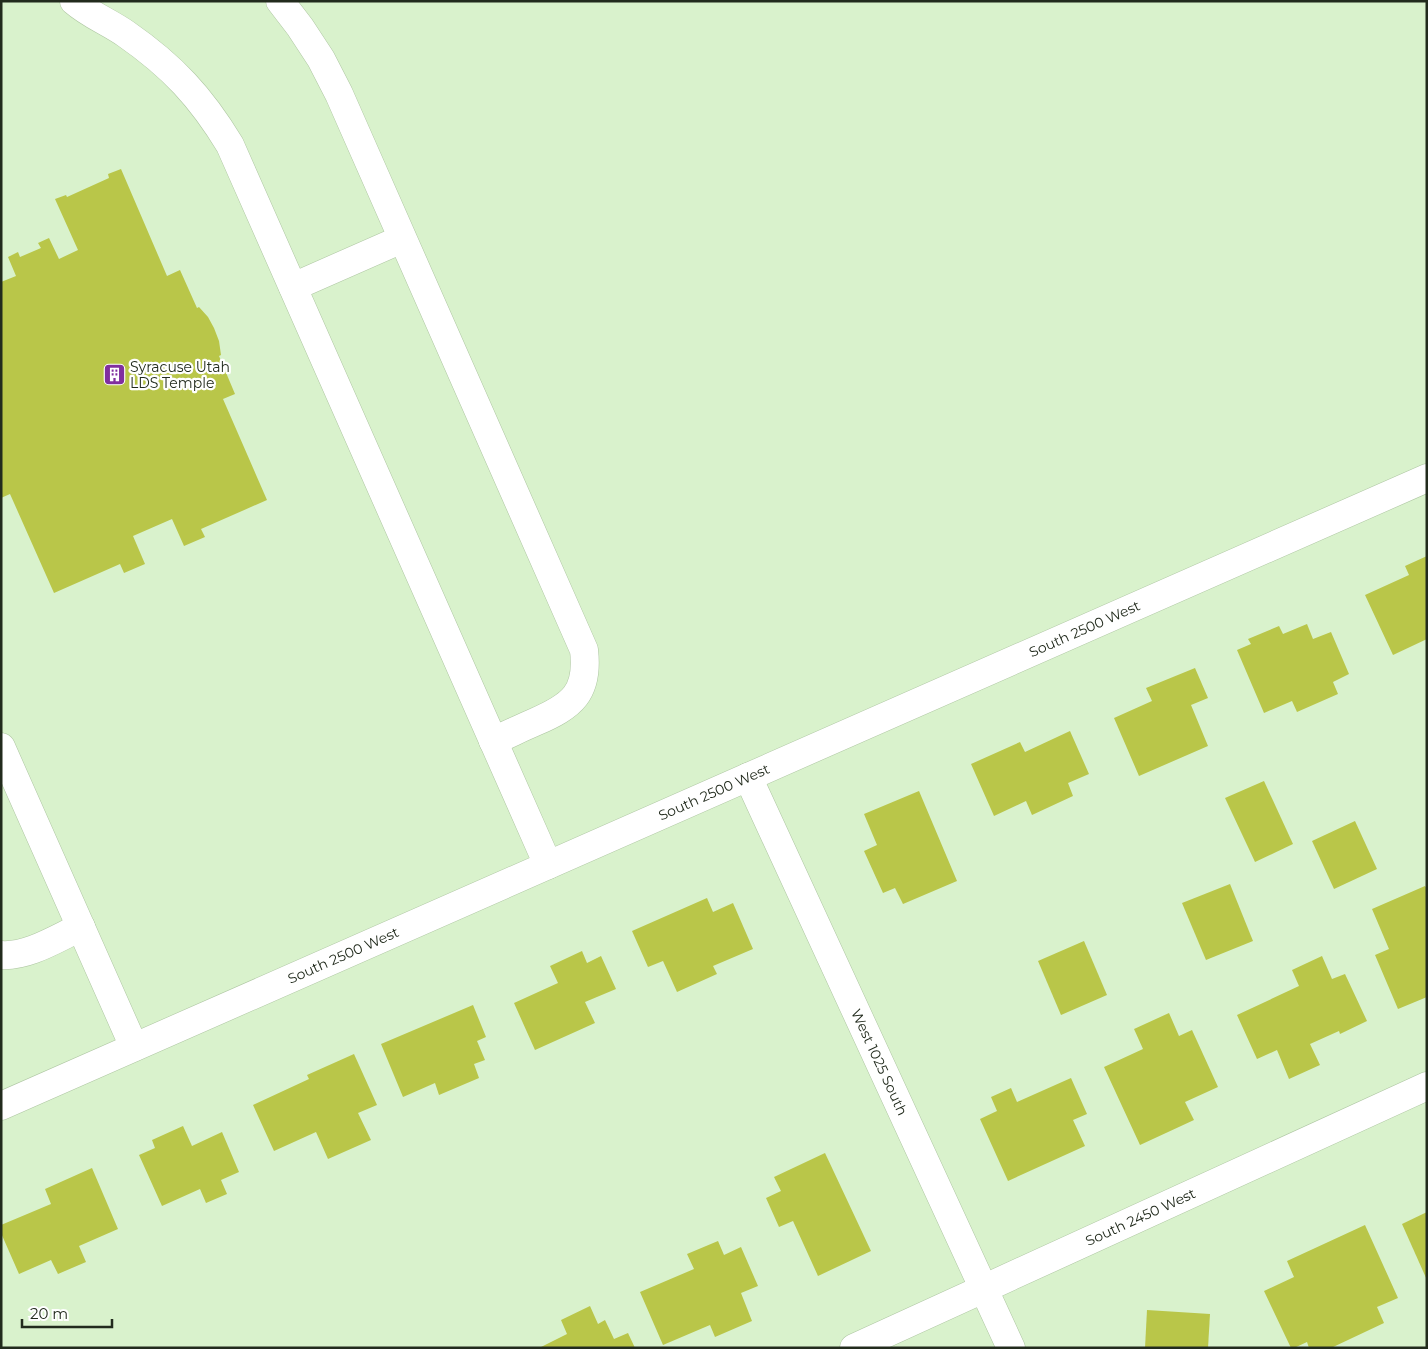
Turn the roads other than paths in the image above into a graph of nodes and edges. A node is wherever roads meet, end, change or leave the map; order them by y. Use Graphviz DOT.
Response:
graph roads {
  1 [pos="74,1"];
  2 [pos="280,1"];
  3 [pos="402,239"];
  4 [pos="293,287"];
  5 [pos="1427,478"];
  6 [pos="493,741"];
  7 [pos="1,747"];
  8 [pos="748,777"];
  9 [pos="548,865"];
  10 [pos="81,927"];
  11 [pos="1,956"];
  12 [pos="134,1047"];
  13 [pos="1427,1086"];
  14 [pos="1,1106"];
  15 [pos="984,1288"];
  16 [pos="854,1348"];
  17 [pos="1011,1348"];
  1 -- 4 [label="street"];
  2 -- 3 [label="street"];
  3 -- 4 [label="street"];
  3 -- 6 [label="street"];
  4 -- 6 [label="street"];
  5 -- 8 [label="street, South 2500 West"];
  6 -- 9 [label="street"];
  7 -- 10 [label="street"];
  8 -- 9 [label="street, South 2500 West"];
  8 -- 15 [label="street, West 1025 South"];
  9 -- 12 [label="street, South 2500 West"];
  10 -- 11 [label="street"];
  10 -- 12 [label="street"];
  12 -- 14 [label="street, South 2500 West"];
  13 -- 15 [label="street, South 2450 West"];
  15 -- 16 [label="street, South 2450 West"];
  15 -- 17 [label="street, West 1025 South"];
}
